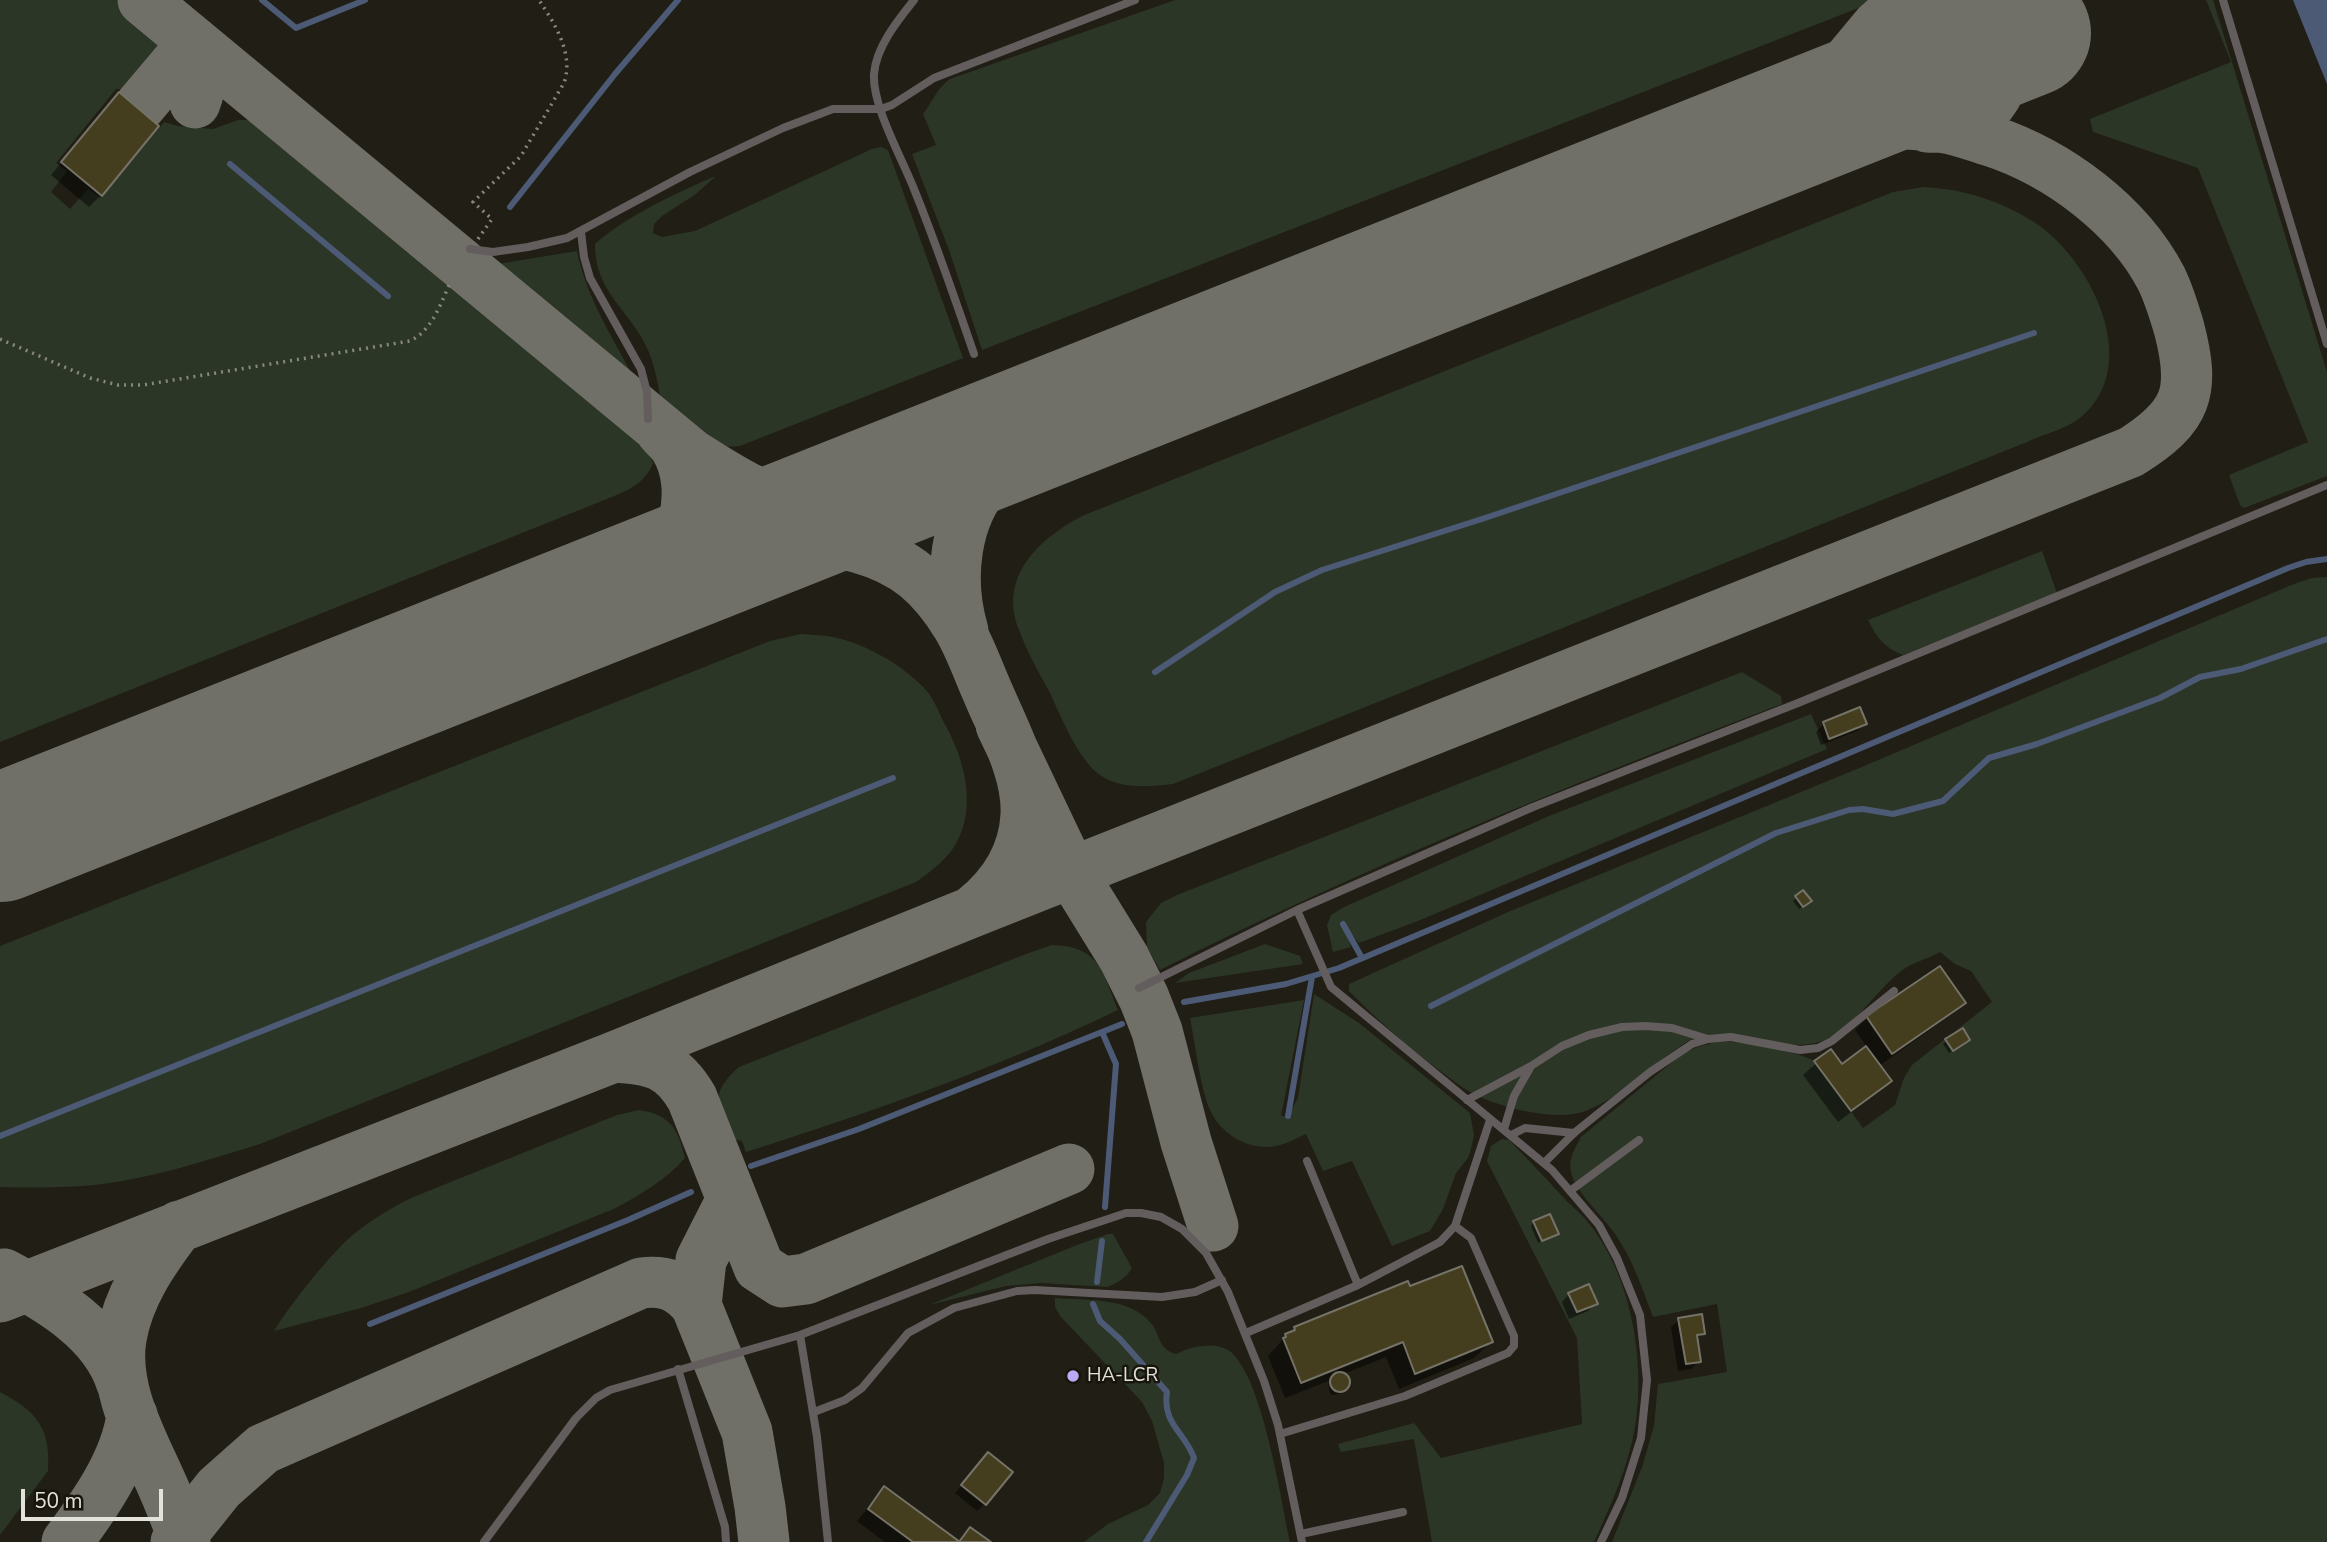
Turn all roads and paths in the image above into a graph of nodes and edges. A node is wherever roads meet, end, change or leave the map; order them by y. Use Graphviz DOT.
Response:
graph roads {
  1 [pos="539,0"];
  2 [pos="914,0"];
  3 [pos="1135,0"];
  4 [pos="2222,0"];
  5 [pos="881,109"];
  6 [pos="581,232"];
  7 [pos="470,249"];
  8 [pos="451,281"];
  9 [pos="0,339"];
  10 [pos="2327,344"];
  11 [pos="974,354"];
  12 [pos="648,419"];
  13 [pos="2327,485"];
  14 [pos="1297,911"];
  15 [pos="1139,988"];
  16 [pos="1894,991"];
  17 [pos="1708,1039"];
  18 [pos="1531,1066"];
  19 [pos="1467,1100"];
  20 [pos="1490,1120"];
  21 [pos="1507,1132"];
  22 [pos="1574,1133"];
  23 [pos="1639,1140"];
  24 [pos="1307,1161"];
  25 [pos="1544,1163"];
  26 [pos="1570,1191"];
  27 [pos="1455,1226"];
  28 [pos="1222,1280"];
  29 [pos="1358,1285"];
  30 [pos="1246,1333"];
  31 [pos="800,1335"];
  32 [pos="678,1369"];
  33 [pos="814,1412"];
  34 [pos="1280,1434"];
  35 [pos="1404,1512"];
  36 [pos="1301,1538"];
  37 [pos="484,1542"];
  38 [pos="726,1542"];
  39 [pos="828,1542"];
  40 [pos="1601,1542"];
  1 -- 7 [label="path"];
  2 -- 5 [label="lane"];
  3 -- 5 [label="lane"];
  4 -- 10 [label="lane"];
  5 -- 6 [label="lane"];
  5 -- 11 [label="lane"];
  6 -- 7 [label="lane"];
  6 -- 12 [label="lane"];
  8 -- 9 [label="path"];
  13 -- 14 [label="lane"];
  14 -- 15 [label="lane"];
  14 -- 19 [label="lane"];
  16 -- 17 [label="lane"];
  17 -- 18 [label="lane"];
  17 -- 22 [label="lane"];
  18 -- 19 [label="lane"];
  18 -- 21 [label="lane"];
  19 -- 20 [label="lane"];
  20 -- 21 [label="lane"];
  20 -- 27 [label="lane"];
  21 -- 22 [label="lane"];
  21 -- 25 [label="lane"];
  22 -- 25 [label="lane"];
  23 -- 26 [label="lane"];
  24 -- 29 [label="lane"];
  25 -- 26 [label="lane"];
  26 -- 40 [label="lane"];
  27 -- 29 [label="lane"];
  27 -- 34 [label="lane"];
  28 -- 30 [label="lane"];
  28 -- 31 [label="lane"];
  28 -- 33 [label="lane"];
  29 -- 30 [label="lane"];
  30 -- 34 [label="lane"];
  31 -- 32 [label="lane"];
  31 -- 33 [label="lane"];
  32 -- 37 [label="lane"];
  32 -- 38 [label="lane"];
  33 -- 39 [label="lane"];
  34 -- 36 [label="lane"];
  35 -- 36 [label="lane"];
}
